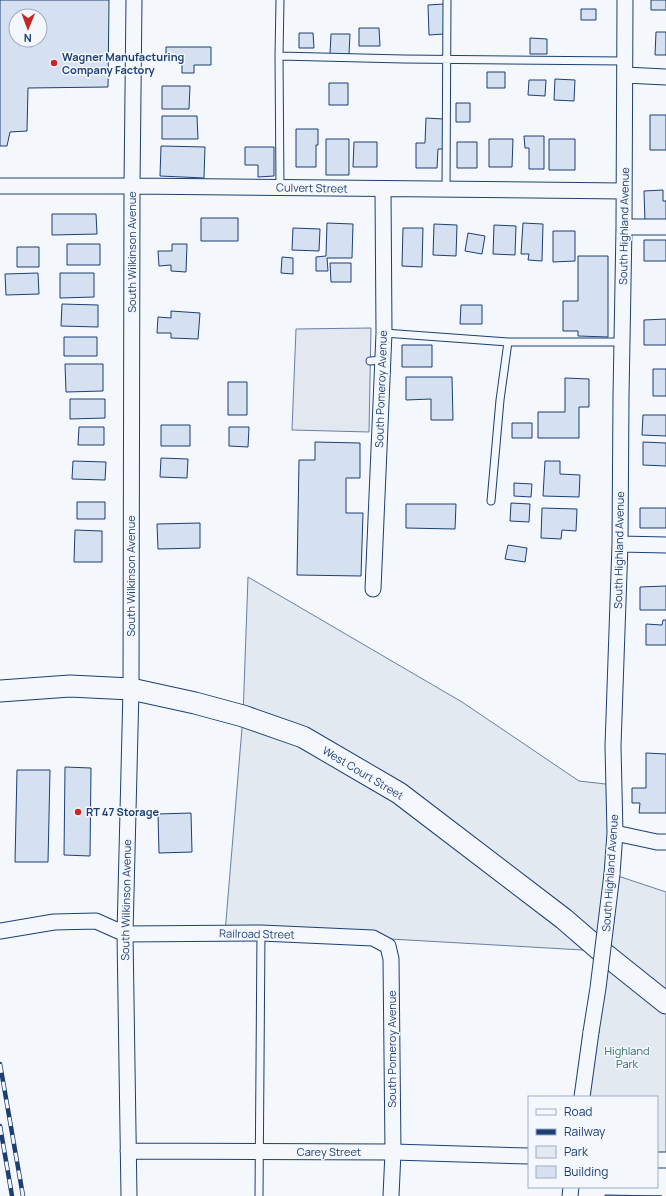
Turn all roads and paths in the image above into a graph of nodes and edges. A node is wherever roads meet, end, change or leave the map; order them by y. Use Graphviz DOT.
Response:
graph roads {
  1 [pos="134,0"];
  2 [pos="280,0"];
  3 [pos="447,0"];
  4 [pos="625,0"];
  5 [pos="279,56"];
  6 [pos="446,60"];
  7 [pos="625,68"];
  8 [pos="666,76"];
  9 [pos="0,186"];
  10 [pos="132,186"];
  11 [pos="280,188"];
  12 [pos="383,189"];
  13 [pos="446,190"];
  14 [pos="624,191"];
  15 [pos="624,227"];
  16 [pos="666,227"];
  17 [pos="384,333"];
  18 [pos="508,342"];
  19 [pos="622,342"];
  20 [pos="491,501"];
  21 [pos="620,544"];
  22 [pos="666,545"];
  23 [pos="373,589"];
  24 [pos="131,689"];
  25 [pos="0,691"];
  26 [pos="615,833"];
  27 [pos="666,842"];
  28 [pos="0,931"];
  29 [pos="261,933"];
  30 [pos="125,934"];
  31 [pos="388,946"];
  32 [pos="666,1003"];
  33 [pos="582,1096"];
  34 [pos="128,1151"];
  35 [pos="260,1152"];
  36 [pos="393,1152"];
  37 [pos="528,1156"];
  38 [pos="129,1196"];
  39 [pos="259,1196"];
  40 [pos="392,1196"];
  1 -- 10 [label="street, South Wilkinson Avenue"];
  2 -- 5 [label="lane"];
  3 -- 6 [label="lane"];
  4 -- 7 [label="street, South Highland Avenue"];
  5 -- 6 [label="lane"];
  5 -- 11 [label="lane"];
  6 -- 7 [label="lane"];
  6 -- 13 [label="lane"];
  7 -- 8 [label="street"];
  7 -- 14 [label="street, South Highland Avenue"];
  9 -- 10 [label="street, Culvert Street"];
  10 -- 11 [label="street, Culvert Street"];
  10 -- 24 [label="street, South Wilkinson Avenue"];
  11 -- 12 [label="street, Culvert Street"];
  12 -- 13 [label="street, Culvert Street"];
  12 -- 17 [label="street, South Pomeroy Avenue"];
  13 -- 14 [label="street, Culvert Street"];
  14 -- 15 [label="street, South Highland Avenue"];
  15 -- 16 [label="street"];
  15 -- 19 [label="street, South Highland Avenue"];
  17 -- 18 [label="lane"];
  17 -- 23 [label="street, South Pomeroy Avenue"];
  18 -- 19 [label="lane"];
  18 -- 20 [label="lane"];
  19 -- 21 [label="street, South Highland Avenue"];
  21 -- 22 [label="street"];
  21 -- 26 [label="street, South Highland Avenue"];
  24 -- 25 [label="main road, West Court Street"];
  24 -- 30 [label="street, South Wilkinson Avenue"];
  24 -- 32 [label="main road, West Court Street"];
  26 -- 27 [label="street"];
  26 -- 33 [label="street, South Highland Avenue, bridge"];
  28 -- 30 [label="street"];
  29 -- 30 [label="street, Railroad Street"];
  29 -- 31 [label="street, Railroad Street"];
  29 -- 35 [label="lane"];
  30 -- 34 [label="street, South Wilkinson Avenue"];
  31 -- 36 [label="street, South Pomeroy Avenue"];
  34 -- 35 [label="street, Carey Street"];
  34 -- 38 [label="street, South Wilkinson Avenue"];
  35 -- 36 [label="street, Carey Street"];
  35 -- 39 [label="lane"];
  36 -- 37 [label="street, Carey Street"];
  36 -- 40 [label="street, South Pomeroy Avenue"];
}
